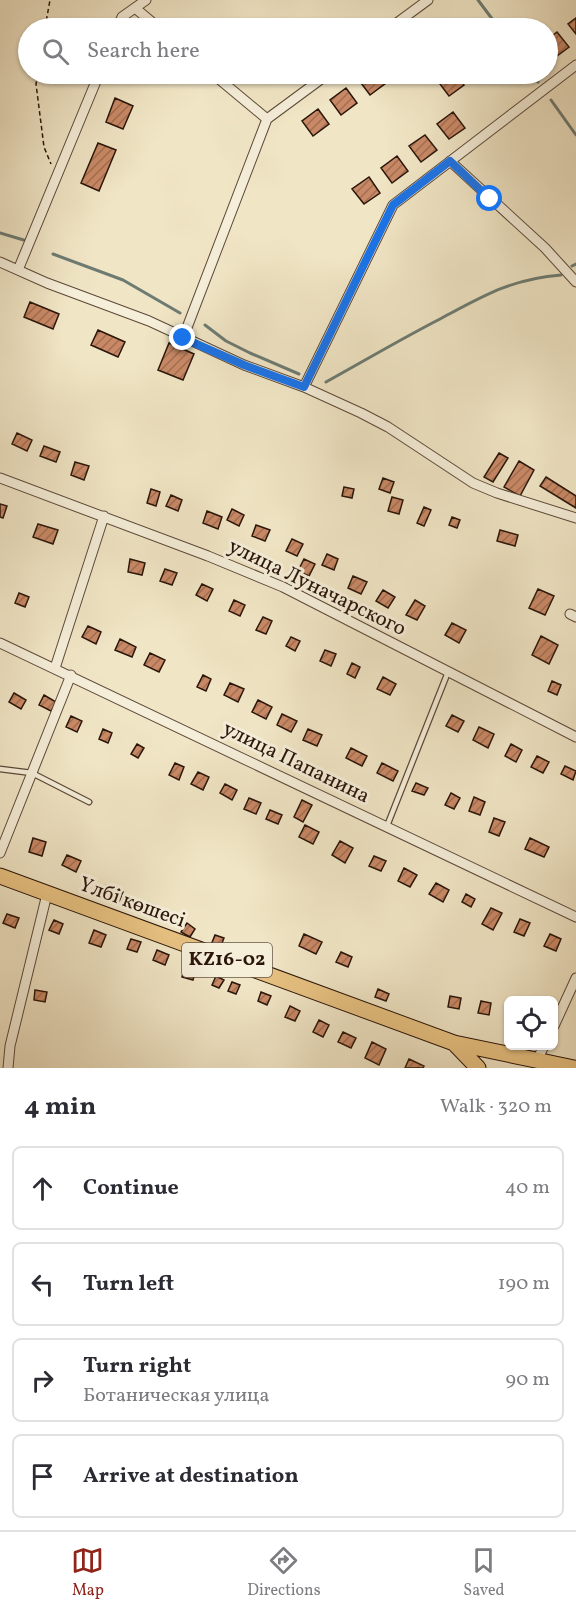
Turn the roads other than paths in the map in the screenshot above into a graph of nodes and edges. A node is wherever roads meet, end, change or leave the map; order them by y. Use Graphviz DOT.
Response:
graph roads {
  1 [pos="146,0"];
  2 [pos="428,0"];
  3 [pos="135,8"];
  4 [pos="122,18"];
  5 [pos="147,18"];
  6 [pos="404,18"];
  7 [pos="576,65"];
  8 [pos="558,79"];
  9 [pos="95,84"];
  10 [pos="225,84"];
  11 [pos="314,84"];
  12 [pos="551,84"];
  13 [pos="267,119"];
  14 [pos="450,161"];
  15 [pos="0,262"];
  16 [pos="18,270"];
  17 [pos="576,282"];
  18 [pos="183,338"];
  19 [pos="304,387"];
  20 [pos="0,478"];
  21 [pos="104,516"];
  22 [pos="576,518"];
  23 [pos="0,643"];
  24 [pos="56,668"];
  25 [pos="448,672"];
  26 [pos="71,675"];
  27 [pos="576,737"];
  28 [pos="0,769"];
  29 [pos="32,773"];
  30 [pos="89,802"];
  31 [pos="387,826"];
  32 [pos="0,853"];
  33 [pos="0,876"];
  34 [pos="46,894"];
  35 [pos="576,917"];
  36 [pos="576,978"];
  37 [pos="558,1017"];
  38 [pos="454,1043"];
  39 [pos="542,1050"];
  40 [pos="518,1056"];
  41 [pos="537,1060"];
  42 [pos="8,1068"];
  43 [pos="478,1068"];
  44 [pos="501,1068"];
  45 [pos="574,1068"];
  1 -- 3 [label="street"];
  2 -- 6 [label="street"];
  3 -- 4 [label="street"];
  3 -- 5 [label="street"];
  7 -- 8 [label="street"];
  9 -- 16 [label="street"];
  10 -- 13 [label="street"];
  11 -- 13 [label="street"];
  12 -- 14 [label="street"];
  13 -- 18 [label="street"];
  14 -- 17 [label="street"];
  14 -- 19 [label="street"];
  15 -- 16 [label="street"];
  16 -- 18 [label="street"];
  18 -- 19 [label="street"];
  19 -- 22 [label="street"];
  20 -- 21 [label="street, улица Луначарского"];
  21 -- 24 [label="street"];
  21 -- 25 [label="street, улица Луначарского"];
  23 -- 24 [label="street, улица Папанина"];
  24 -- 26 [label="street, улица Папанина"];
  25 -- 27 [label="street, улица Луначарского"];
  25 -- 31 [label="lane"];
  26 -- 29 [label="street"];
  26 -- 31 [label="street, улица Папанина"];
  28 -- 29 [label="lane"];
  29 -- 30 [label="lane"];
  29 -- 32 [label="street"];
  31 -- 35 [label="street, улица Папанина"];
  33 -- 34 [label="main road, Үлбі көшесі / KZ16-02"];
  34 -- 38 [label="main road, Үлбі көшесі / KZ16-02"];
  34 -- 42 [label="street"];
  36 -- 37 [label="street"];
  38 -- 40 [label="main road, KZ16-02"];
  38 -- 43 [label="main road, KZ16-02"];
  39 -- 41 [label="street"];
  40 -- 41 [label="main road, KZ16-02"];
  40 -- 44 [label="main road"];
  41 -- 45 [label="main road, KZ16-02"];
}
